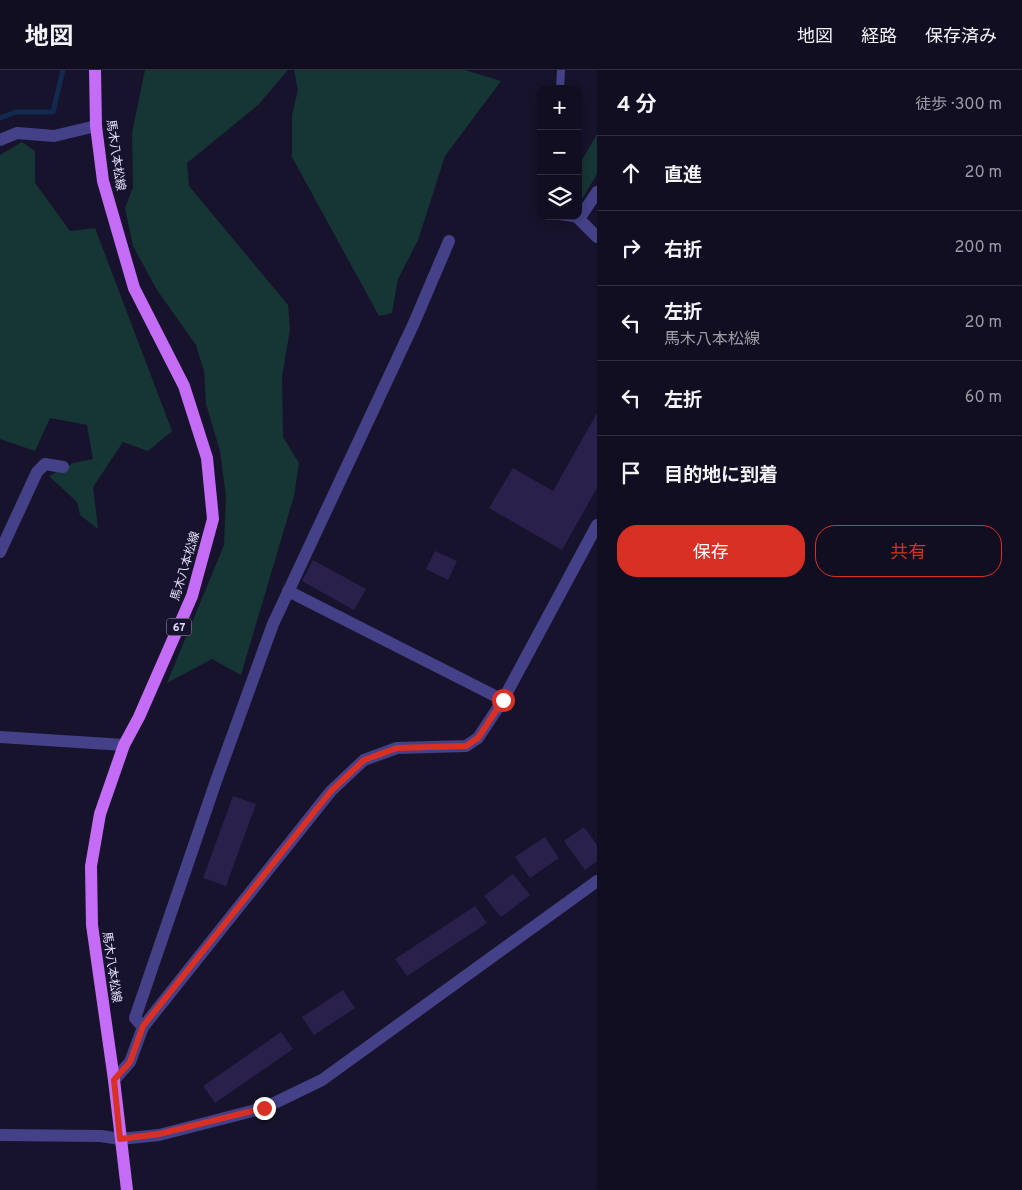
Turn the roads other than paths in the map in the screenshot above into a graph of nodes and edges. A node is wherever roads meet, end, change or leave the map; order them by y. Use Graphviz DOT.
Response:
graph roads {
  1 [pos="96,70"];
  2 [pos="561,70"];
  3 [pos="560,85"];
  4 [pos="96,126"];
  5 [pos="0,140"];
  6 [pos="597,192"];
  7 [pos="582,214"];
  8 [pos="580,220"];
  9 [pos="597,237"];
  10 [pos="449,241"];
  11 [pos="63,467"];
  12 [pos="597,525"];
  13 [pos="0,552"];
  14 [pos="288,592"];
  15 [pos="503,700"];
  16 [pos="0,737"];
  17 [pos="124,745"];
  18 [pos="597,881"];
  19 [pos="143,1026"];
  20 [pos="114,1080"];
  21 [pos="0,1135"];
  22 [pos="120,1139"];
  23 [pos="127,1190"];
  1 -- 4 [label="main road, 馬木八本松線 / 67"];
  2 -- 3 [label="lane"];
  4 -- 5 [label="street"];
  4 -- 17 [label="main road, 馬木八本松線 / 67"];
  6 -- 7 [label="street"];
  8 -- 9 [label="street"];
  10 -- 14 [label="street"];
  11 -- 13 [label="street"];
  12 -- 15 [label="street"];
  14 -- 15 [label="street"];
  14 -- 19 [label="street"];
  15 -- 19 [label="street"];
  16 -- 17 [label="street"];
  17 -- 20 [label="main road, 馬木八本松線 / 67"];
  18 -- 22 [label="street"];
  19 -- 20 [label="street"];
  20 -- 22 [label="main road, 馬木八本松線 / 67"];
  21 -- 22 [label="street"];
  22 -- 23 [label="main road, 馬木八本松線 / 67"];
}
